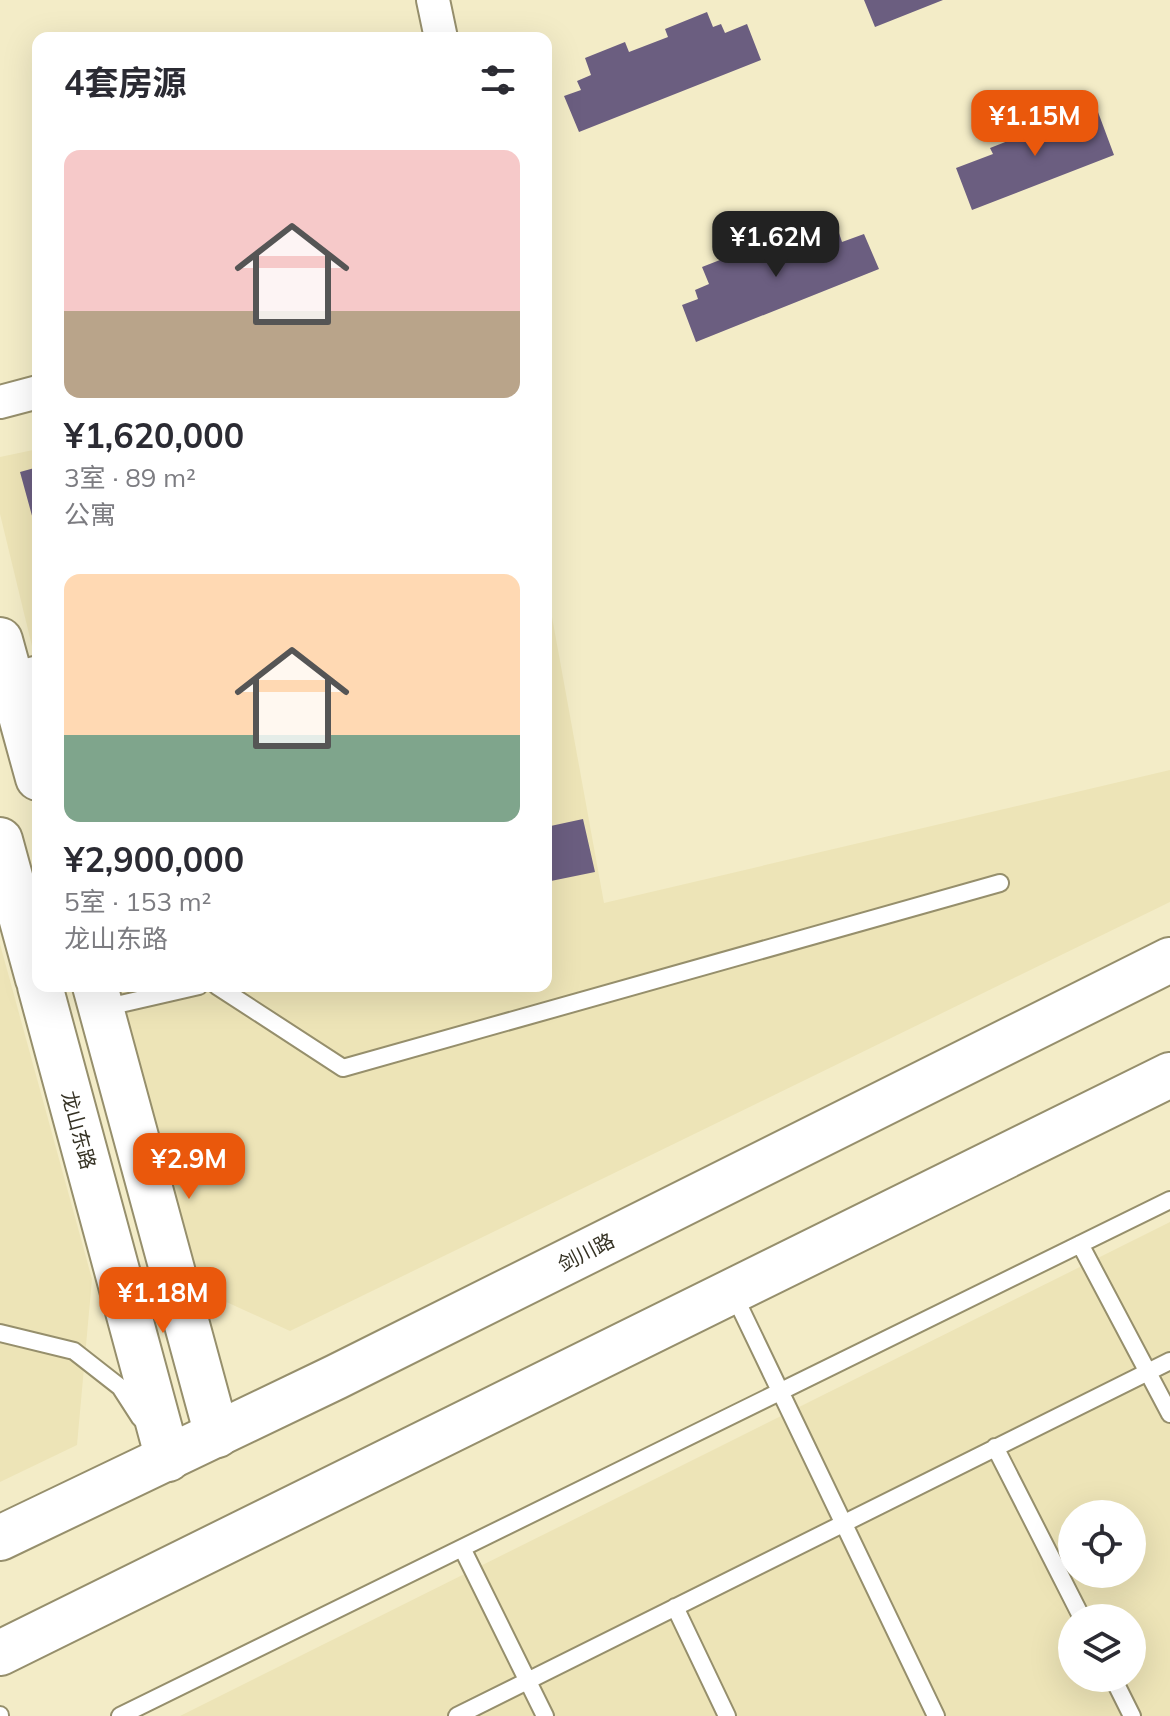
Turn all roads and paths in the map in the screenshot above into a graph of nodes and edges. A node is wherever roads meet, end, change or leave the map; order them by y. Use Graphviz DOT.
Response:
graph roads {
  1 [pos="433,0"];
  2 [pos="440,32"];
  3 [pos="32,394"];
  4 [pos="0,402"];
  5 [pos="12,662"];
  6 [pos="32,751"];
  7 [pos="1,844"];
  8 [pos="1000,883"];
  9 [pos="32,957"];
  10 [pos="1170,960"];
  11 [pos="42,992"];
  12 [pos="144,992"];
  13 [pos="226,992"];
  14 [pos="98,997"];
  15 [pos="1170,1075"];
  16 [pos="1170,1200"];
  17 [pos="1080,1244"];
  18 [pos="732,1292"];
  19 [pos="179,1295"];
  20 [pos="128,1310"];
  21 [pos="0,1333"];
  22 [pos="1170,1361"];
  23 [pos="1147,1372"];
  24 [pos="780,1392"];
  25 [pos="1170,1414"];
  26 [pos="217,1435"];
  27 [pos="995,1447"];
  28 [pos="168,1459"];
  29 [pos="843,1523"];
  30 [pos="0,1538"];
  31 [pos="462,1548"];
  32 [pos="1075,1604"];
  33 [pos="675,1607"];
  34 [pos="0,1653"];
  35 [pos="528,1681"];
  36 [pos="1120,1692"];
  37 [pos="150,1709"];
  38 [pos="120,1716"];
  39 [pos="457,1716"];
  40 [pos="545,1716"];
  41 [pos="727,1716"];
  42 [pos="936,1716"];
  43 [pos="1132,1716"];
  1 -- 2 [label="street"];
  3 -- 4 [label="street"];
  5 -- 6 [label="main road"];
  7 -- 9 [label="main road"];
  8 -- 13 [label="lane"];
  10 -- 26 [label="main road, 剑川路"];
  11 -- 20 [label="main road, 龙山东路"];
  12 -- 14 [label="lane"];
  14 -- 19 [label="main road"];
  15 -- 18 [label="main road"];
  16 -- 17 [label="lane"];
  17 -- 23 [label="lane"];
  17 -- 24 [label="lane"];
  18 -- 24 [label="lane"];
  18 -- 34 [label="main road"];
  19 -- 20 [label="main road"];
  19 -- 26 [label="main road"];
  20 -- 28 [label="main road, 龙山东路"];
  21 -- 28 [label="lane"];
  22 -- 23 [label="lane"];
  23 -- 25 [label="lane"];
  23 -- 27 [label="lane"];
  24 -- 29 [label="lane"];
  24 -- 31 [label="lane"];
  26 -- 28 [label="main road, 剑川路"];
  27 -- 29 [label="lane"];
  27 -- 32 [label="lane"];
  28 -- 30 [label="main road, 剑川路"];
  29 -- 33 [label="lane"];
  29 -- 42 [label="lane"];
  31 -- 35 [label="lane"];
  31 -- 37 [label="lane"];
  33 -- 35 [label="lane"];
  33 -- 41 [label="lane"];
  35 -- 39 [label="lane"];
  35 -- 40 [label="lane"];
  36 -- 43 [label="lane"];
  37 -- 38 [label="lane"];
}
